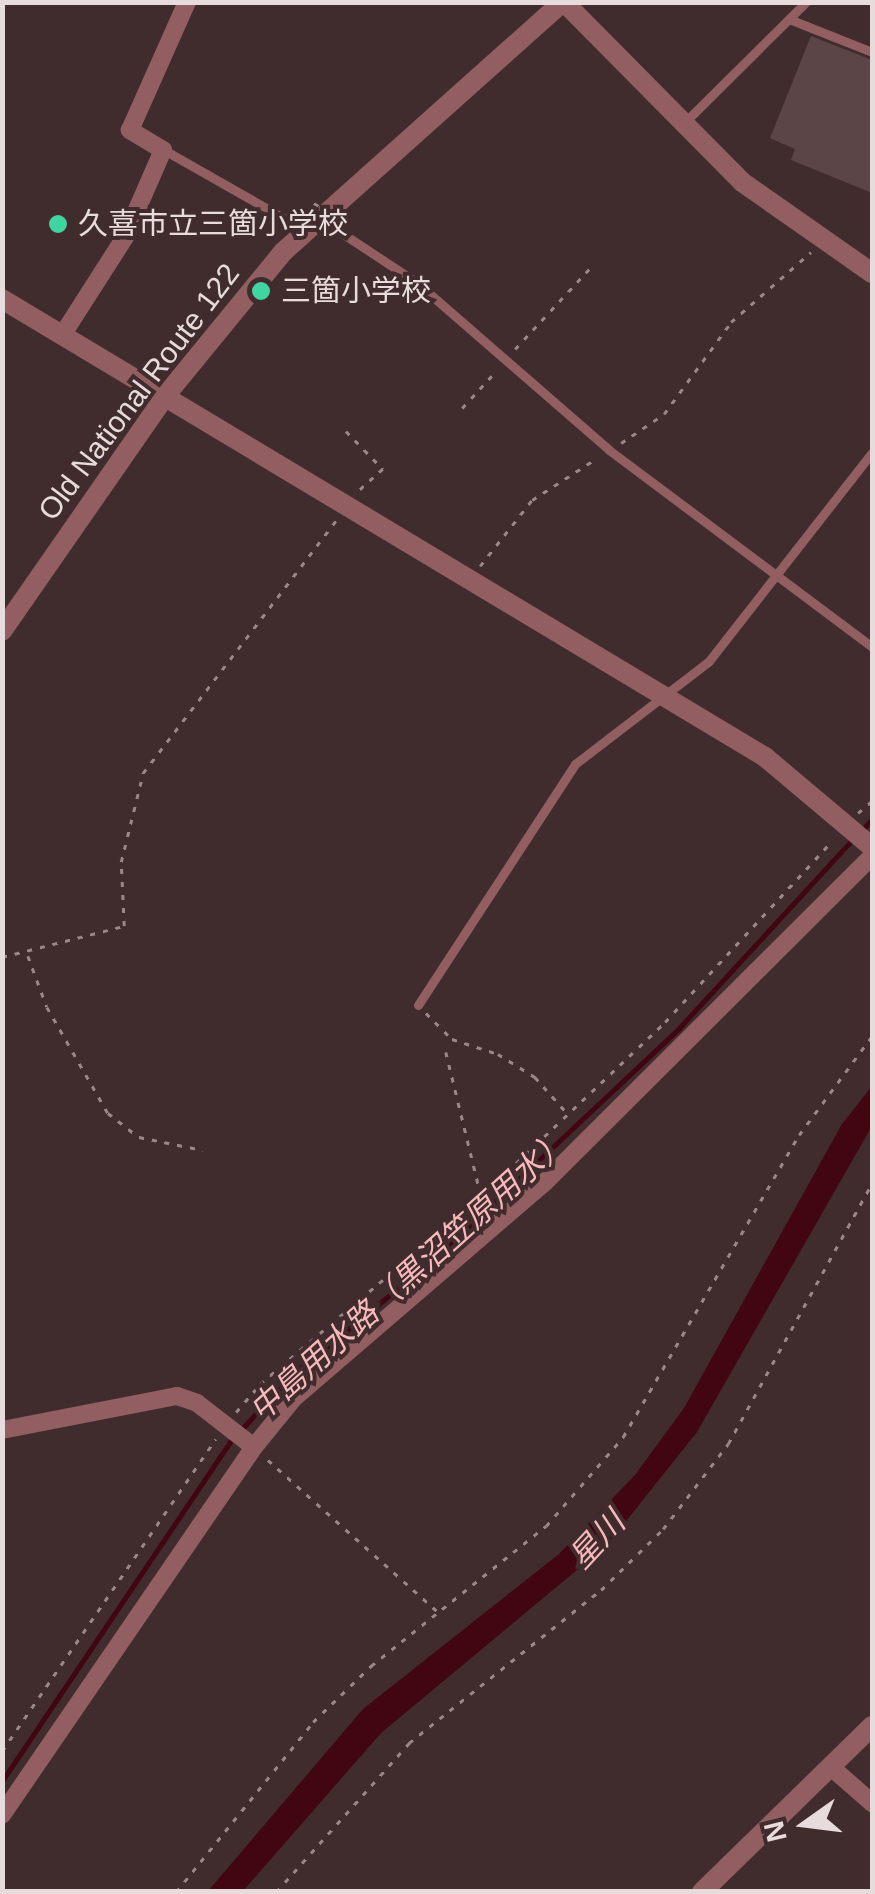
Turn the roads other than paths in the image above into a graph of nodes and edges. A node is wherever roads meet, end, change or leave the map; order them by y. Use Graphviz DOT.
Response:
graph roads {
  1 [pos="187,2"];
  2 [pos="563,2"];
  3 [pos="806,2"];
  4 [pos="789,19"];
  5 [pos="872,52"];
  6 [pos="683,124"];
  7 [pos="163,150"];
  8 [pos="316,220"];
  9 [pos="872,273"];
  10 [pos="2,299"];
  11 [pos="63,334"];
  12 [pos="166,395"];
  13 [pos="872,452"];
  14 [pos="776,576"];
  15 [pos="2,630"];
  16 [pos="872,647"];
  17 [pos="666,696"];
  18 [pos="860,836"];
  19 [pos="418,1004"];
  20 [pos="2,1430"];
  21 [pos="249,1443"];
  22 [pos="872,1726"];
  23 [pos="831,1767"];
  24 [pos="872,1803"];
  25 [pos="2,1815"];
  26 [pos="702,1892"];
  1 -- 7 [label="street"];
  2 -- 6 [label="street"];
  2 -- 8 [label="street, Old National Route 122"];
  3 -- 4 [label="lane"];
  4 -- 5 [label="lane"];
  4 -- 6 [label="lane"];
  6 -- 9 [label="street"];
  7 -- 8 [label="lane"];
  7 -- 11 [label="street"];
  8 -- 12 [label="street, Old National Route 122"];
  8 -- 14 [label="lane"];
  10 -- 11 [label="street"];
  11 -- 12 [label="street"];
  12 -- 15 [label="street, Old National Route 122"];
  12 -- 17 [label="street"];
  13 -- 14 [label="lane"];
  14 -- 16 [label="lane"];
  14 -- 17 [label="lane"];
  17 -- 18 [label="street"];
  17 -- 19 [label="lane"];
  18 -- 21 [label="street"];
  20 -- 21 [label="street"];
  21 -- 25 [label="street"];
  22 -- 23 [label="street"];
  23 -- 24 [label="street"];
  23 -- 26 [label="street"];
}
